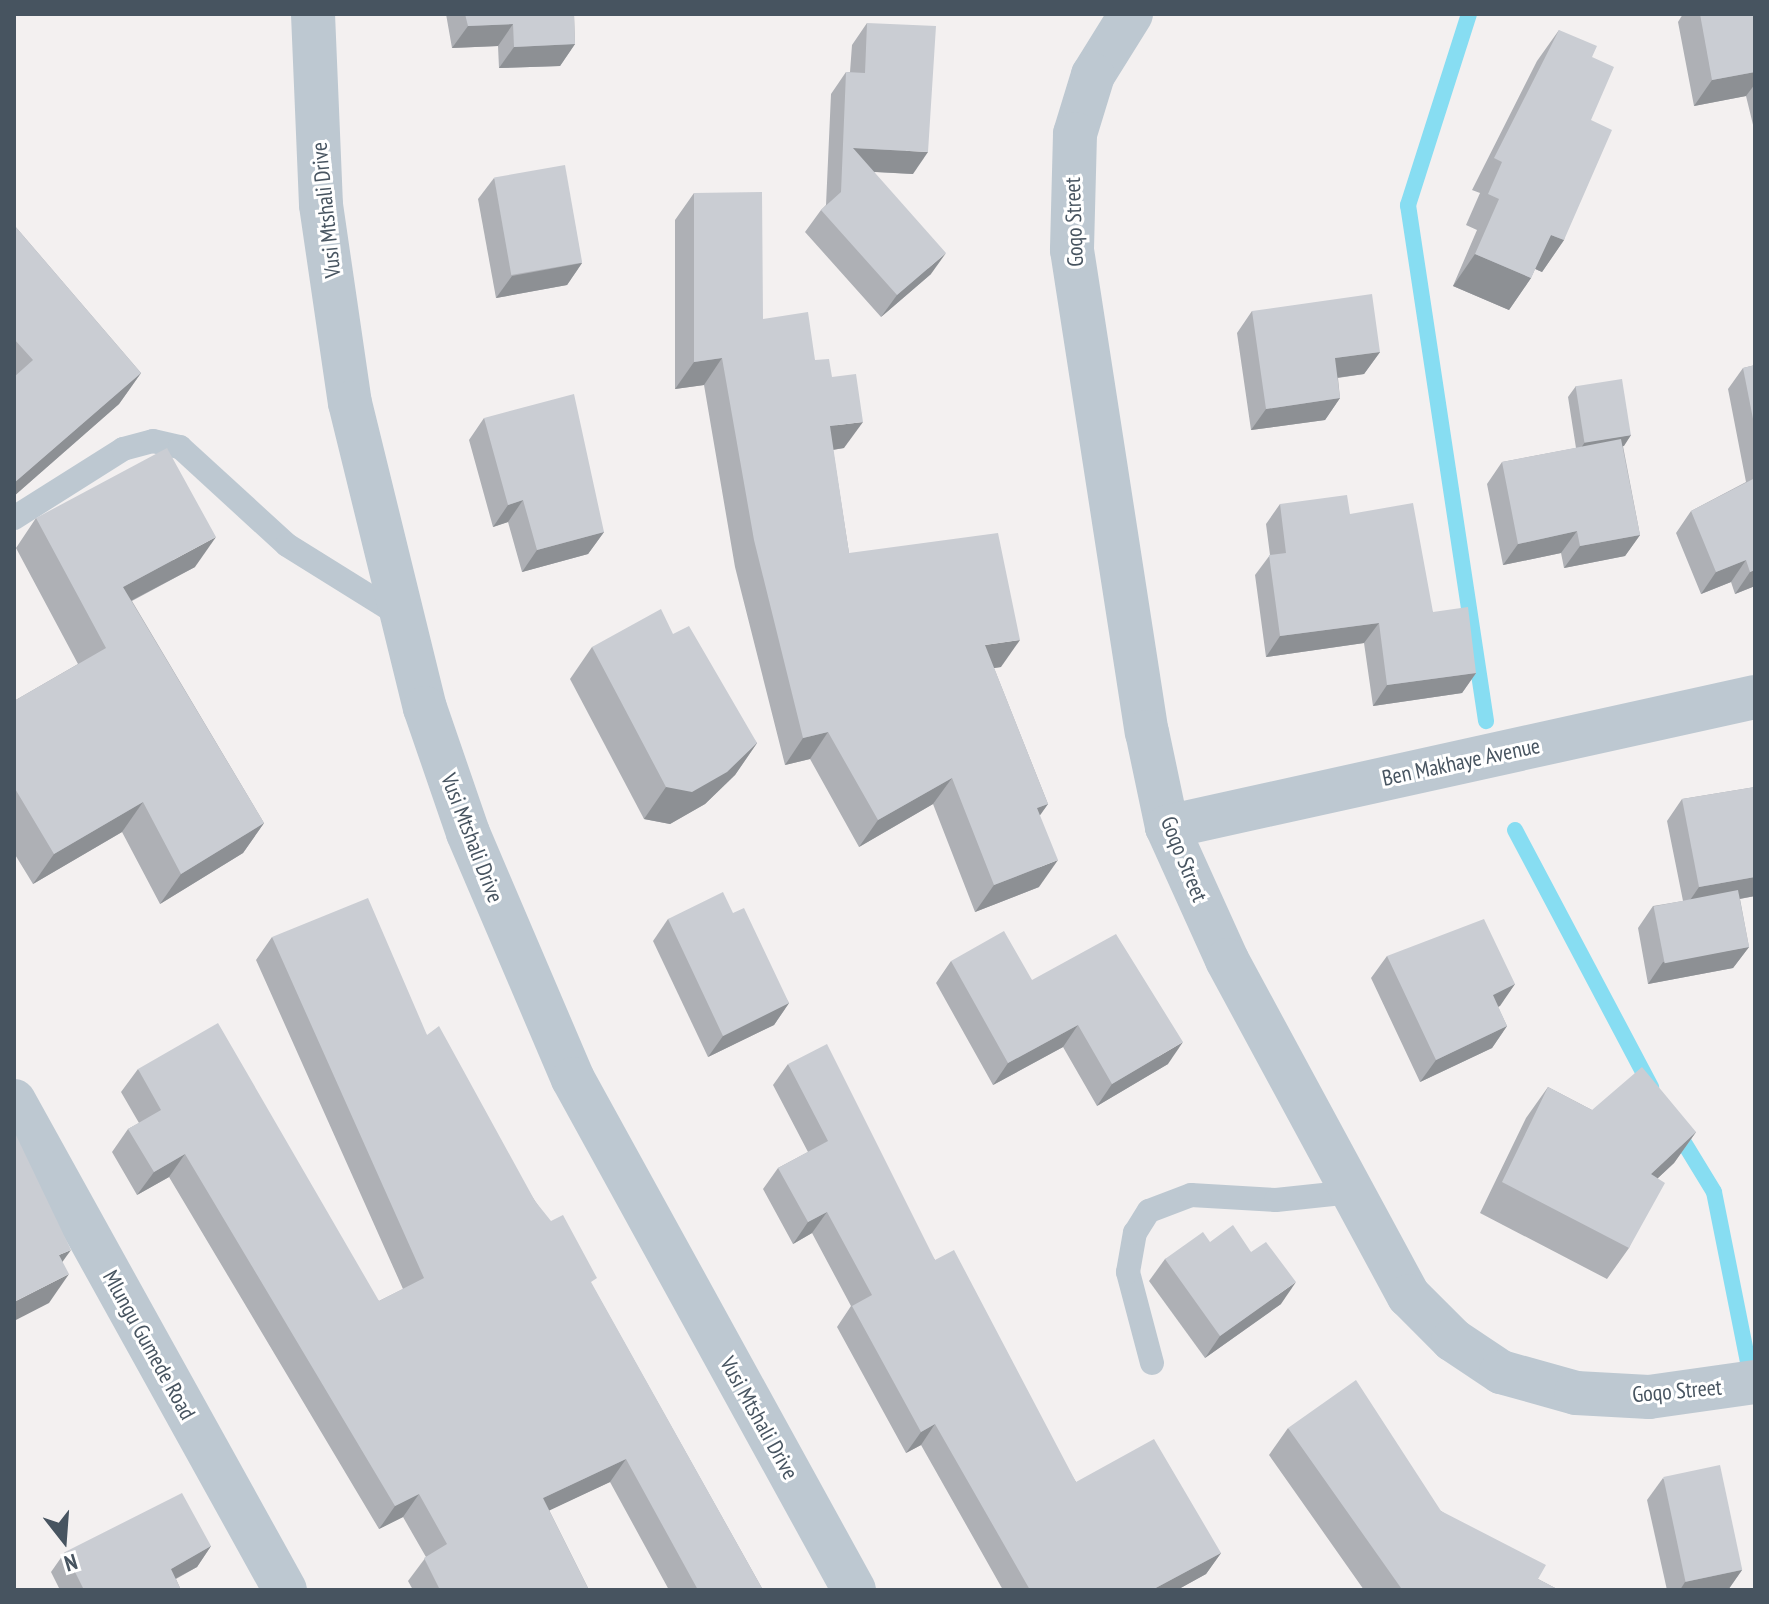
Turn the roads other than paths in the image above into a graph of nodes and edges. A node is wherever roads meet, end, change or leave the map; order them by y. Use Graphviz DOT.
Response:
graph roads {
  1 [pos="313,14"];
  2 [pos="1131,14"];
  3 [pos="14,518"];
  4 [pos="398,614"];
  5 [pos="1755,697"];
  6 [pos="1167,827"];
  7 [pos="14,1101"];
  8 [pos="1352,1192"];
  9 [pos="1152,1363"];
  10 [pos="1755,1382"];
  11 [pos="285,1590"];
  12 [pos="854,1590"];
  1 -- 4 [label="street, Vusi Mtshali Drive"];
  2 -- 6 [label="street, Goqo Street"];
  3 -- 4 [label="lane"];
  4 -- 12 [label="street, Vusi Mtshali Drive"];
  5 -- 6 [label="street, Ben Makhaye Avenue"];
  6 -- 8 [label="street, Goqo Street"];
  7 -- 11 [label="street, Mlungu Gumede Road"];
  8 -- 9 [label="lane"];
  8 -- 10 [label="street, Goqo Street"];
}
